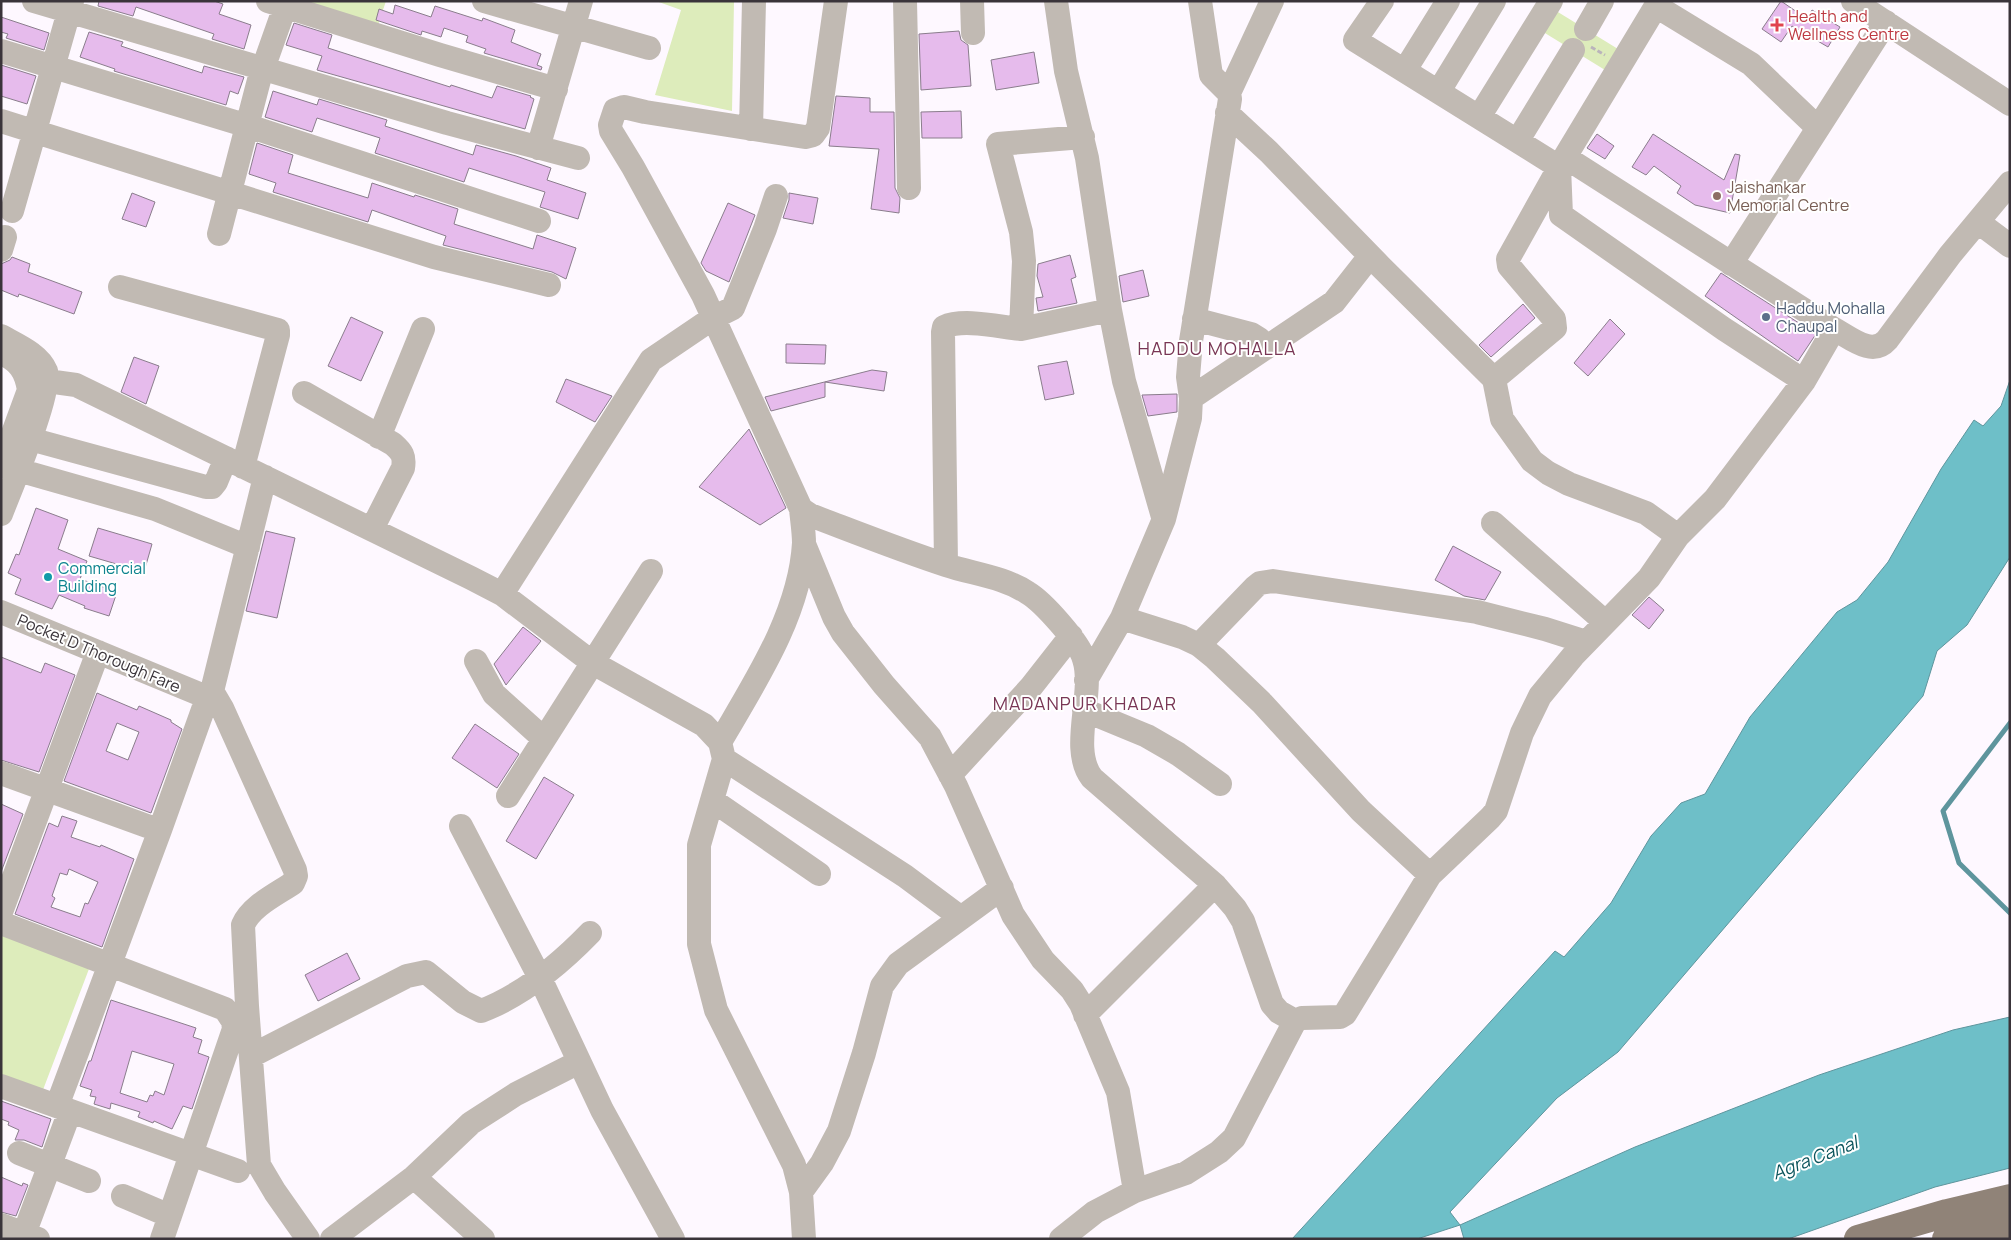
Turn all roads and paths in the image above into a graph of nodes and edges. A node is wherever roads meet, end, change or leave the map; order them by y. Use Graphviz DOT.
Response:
graph roads {
  1 [pos="34,1"];
  2 [pos="484,1"];
  3 [pos="581,1"];
  4 [pos="754,1"];
  5 [pos="836,1"];
  6 [pos="905,1"];
  7 [pos="972,1"];
  8 [pos="1056,1"];
  9 [pos="1200,1"];
  10 [pos="1272,1"];
  11 [pos="1382,1"];
  12 [pos="1448,1"];
  13 [pos="1494,1"];
  14 [pos="1550,1"];
  15 [pos="1602,1"];
  16 [pos="1853,1"];
  17 [pos="280,3"];
  18 [pos="1657,4"];
  19 [pos="71,7"];
  20 [pos="1886,22"];
  21 [pos="573,27"];
  22 [pos="1586,29"];
  23 [pos="973,33"];
  24 [pos="649,48"];
  25 [pos="1573,50"];
  26 [pos="1,51"];
  27 [pos="54,67"];
  28 [pos="264,68"];
  29 [pos="1405,70"];
  30 [pos="556,89"];
  31 [pos="1438,91"];
  32 [pos="1228,103"];
  33 [pos="2010,104"];
  34 [pos="1479,117"];
  35 [pos="1,121"];
  36 [pos="248,126"];
  37 [pos="1818,128"];
  38 [pos="751,129"];
  39 [pos="35,132"];
  40 [pos="1083,137"];
  41 [pos="1518,140"];
  42 [pos="538,148"];
  43 [pos="578,158"];
  44 [pos="1562,162"];
  45 [pos="2010,183"];
  46 [pos="910,188"];
  47 [pos="230,192"];
  48 [pos="776,196"];
  49 [pos="12,211"];
  50 [pos="539,221"];
  51 [pos="1978,222"];
  52 [pos="219,234"];
  53 [pos="2010,246"];
  54 [pos="1370,256"];
  55 [pos="1731,264"];
  56 [pos="549,285"];
  57 [pos="120,288"];
  58 [pos="1110,310"];
  59 [pos="713,318"];
  60 [pos="1194,319"];
  61 [pos="422,329"];
  62 [pos="1021,329"];
  63 [pos="1834,329"];
  64 [pos="1,336"];
  65 [pos="1265,348"];
  66 [pos="1,353"];
  67 [pos="1494,379"];
  68 [pos="1804,381"];
  69 [pos="38,386"];
  70 [pos="304,393"];
  71 [pos="1190,398"];
  72 [pos="378,436"];
  73 [pos="30,439"];
  74 [pos="235,462"];
  75 [pos="9,468"];
  76 [pos="265,478"];
  77 [pos="801,509"];
  78 [pos="1,514"];
  79 [pos="1164,519"];
  80 [pos="1493,524"];
  81 [pos="372,529"];
  82 [pos="1678,536"];
  83 [pos="804,543"];
  84 [pos="248,547"];
  85 [pos="946,565"];
  86 [pos="651,571"];
  87 [pos="502,594"];
  88 [pos="1,612"];
  89 [pos="1122,618"];
  90 [pos="1606,622"];
  91 [pos="1071,636"];
  92 [pos="1586,642"];
  93 [pos="1199,645"];
  94 [pos="98,652"];
  95 [pos="476,661"];
  96 [pos="593,663"];
  97 [pos="1086,680"];
  98 [pos="1084,710"];
  99 [pos="544,739"];
  100 [pos="722,751"];
  101 [pos="1,773"];
  102 [pos="950,775"];
  103 [pos="1220,784"];
  104 [pos="46,789"];
  105 [pos="508,796"];
  106 [pos="712,800"];
  107 [pos="147,826"];
  108 [pos="461,826"];
  109 [pos="819,874"];
  110 [pos="1430,874"];
  111 [pos="1215,885"];
  112 [pos="1002,888"];
  113 [pos="1,912"];
  114 [pos="960,917"];
  115 [pos="1,923"];
  116 [pos="590,933"];
  117 [pos="110,965"];
  118 [pos="540,978"];
  119 [pos="1085,1015"];
  120 [pos="1295,1021"];
  121 [pos="251,1056"];
  122 [pos="579,1062"];
  123 [pos="1,1086"];
  124 [pos="63,1108"];
  125 [pos="19,1153"];
  126 [pos="192,1154"];
  127 [pos="49,1166"];
  128 [pos="238,1171"];
  129 [pos="414,1177"];
  130 [pos="89,1181"];
  131 [pos="1136,1191"];
  132 [pos="801,1192"];
  133 [pos="123,1196"];
  134 [pos="2010,1198"];
  135 [pos="170,1216"];
  136 [pos="1,1225"];
  137 [pos="2010,1226"];
  138 [pos="31,1236"];
  139 [pos="809,1236"];
  140 [pos="162,1239"];
  141 [pos="308,1239"];
  142 [pos="332,1239"];
  143 [pos="483,1239"];
  144 [pos="673,1239"];
  145 [pos="1061,1239"];
  146 [pos="1858,1239"];
  147 [pos="1946,1239"];
  1 -- 19 [label="street"];
  2 -- 21 [label="street"];
  3 -- 21 [label="street"];
  4 -- 38 [label="street"];
  5 -- 38 [label="street"];
  6 -- 46 [label="street"];
  7 -- 23 [label="street"];
  8 -- 40 [label="street"];
  9 -- 32 [label="street"];
  10 -- 32 [label="street"];
  11 -- 29 [label="street"];
  12 -- 29 [label="street"];
  13 -- 31 [label="street"];
  14 -- 34 [label="street"];
  15 -- 22 [label="street"];
  16 -- 20 [label="street"];
  17 -- 28 [label="street"];
  17 -- 30 [label="street"];
  18 -- 37 [label="street"];
  18 -- 44 [label="street"];
  19 -- 27 [label="street"];
  19 -- 28 [label="street"];
  20 -- 33 [label="street"];
  20 -- 37 [label="street"];
  21 -- 24 [label="street"];
  21 -- 30 [label="street"];
  25 -- 41 [label="street"];
  26 -- 27 [label="street"];
  27 -- 36 [label="street"];
  27 -- 39 [label="street"];
  28 -- 36 [label="street"];
  28 -- 42 [label="street"];
  29 -- 31 [label="street"];
  30 -- 42 [label="street"];
  31 -- 34 [label="street"];
  32 -- 54 [label="street"];
  32 -- 60 [label="street"];
  34 -- 41 [label="street"];
  35 -- 39 [label="street"];
  36 -- 47 [label="street"];
  36 -- 50 [label="street"];
  37 -- 55 [label="street"];
  38 -- 59 [label="street"];
  39 -- 47 [label="street"];
  39 -- 49 [label="street"];
  40 -- 58 [label="street"];
  40 -- 62 [label="street"];
  41 -- 44 [label="street"];
  42 -- 43 [label="street"];
  44 -- 55 [label="street"];
  44 -- 67 [label="street"];
  44 -- 68 [label="street"];
  45 -- 51 [label="street"];
  47 -- 52 [label="street"];
  47 -- 56 [label="street"];
  48 -- 59 [label="street"];
  51 -- 53 [label="street"];
  51 -- 63 [label="street"];
  54 -- 65 [label="street"];
  54 -- 67 [label="street"];
  55 -- 63 [label="street"];
  57 -- 74 [label="street"];
  58 -- 62 [label="street"];
  58 -- 79 [label="street"];
  59 -- 77 [label="street"];
  59 -- 87 [label="street"];
  60 -- 65 [label="street"];
  60 -- 71 [label="street"];
  61 -- 72 [label="street"];
  62 -- 85 [label="street"];
  63 -- 68 [label="street"];
  64 -- 69 [label="street"];
  65 -- 71 [label="street"];
  66 -- 69 [label="street"];
  67 -- 82 [label="street"];
  68 -- 82 [label="street"];
  69 -- 73 [label="street"];
  69 -- 74 [label="street"];
  69 -- 75 [label="street"];
  70 -- 72 [label="street"];
  71 -- 79 [label="street"];
  72 -- 81 [label="street"];
  73 -- 74 [label="street"];
  73 -- 75 [label="street"];
  74 -- 76 [label="street"];
  75 -- 78 [label="street"];
  75 -- 84 [label="street"];
  76 -- 81 [label="street"];
  76 -- 84 [label="street"];
  77 -- 83 [label="street"];
  77 -- 85 [label="street"];
  79 -- 89 [label="street"];
  80 -- 90 [label="street"];
  81 -- 87 [label="street"];
  82 -- 90 [label="street"];
  83 -- 100 [label="street"];
  83 -- 102 [label="street"];
  84 -- 121 [label="street"];
  85 -- 91 [label="street"];
  86 -- 96 [label="street"];
  87 -- 96 [label="street"];
  88 -- 94 [label="street, Pocket D Thorough Fare"];
  89 -- 93 [label="street"];
  89 -- 97 [label="street"];
  90 -- 92 [label="street"];
  91 -- 97 [label="street"];
  91 -- 102 [label="street"];
  92 -- 93 [label="street"];
  92 -- 110 [label="street"];
  93 -- 110 [label="street"];
  94 -- 104 [label="street"];
  94 -- 117 [label="street, Pocket D Thorough Fare"];
  95 -- 99 [label="street"];
  96 -- 99 [label="street"];
  96 -- 100 [label="street"];
  97 -- 98 [label="street"];
  98 -- 103 [label="street"];
  98 -- 111 [label="street"];
  99 -- 105 [label="street"];
  100 -- 106 [label="street"];
  100 -- 114 [label="street"];
  101 -- 104 [label="street"];
  102 -- 112 [label="street"];
  104 -- 107 [label="street"];
  104 -- 113 [label="street"];
  106 -- 109 [label="street"];
  106 -- 132 [label="street"];
  108 -- 118 [label="street"];
  110 -- 120 [label="street"];
  111 -- 119 [label="street"];
  111 -- 120 [label="street"];
  112 -- 114 [label="street"];
  112 -- 119 [label="street"];
  114 -- 132 [label="street"];
  115 -- 117 [label="street"];
  116 -- 118 [label="street"];
  117 -- 124 [label="street"];
  117 -- 126 [label="street"];
  118 -- 121 [label="street"];
  118 -- 122 [label="street"];
  119 -- 131 [label="street"];
  120 -- 131 [label="street"];
  121 -- 141 [label="street"];
  122 -- 129 [label="street"];
  122 -- 144 [label="street"];
  123 -- 124 [label="street"];
  124 -- 126 [label="street"];
  124 -- 127 [label="street"];
  125 -- 127 [label="street"];
  126 -- 128 [label="street"];
  126 -- 135 [label="street"];
  127 -- 130 [label="street"];
  127 -- 138 [label="street"];
  129 -- 142 [label="street"];
  129 -- 143 [label="street"];
  131 -- 145 [label="street"];
  132 -- 139 [label="street"];
  133 -- 135 [label="street"];
  134 -- 146 [label="main road"];
  135 -- 140 [label="street"];
  136 -- 138 [label="street"];
  137 -- 147 [label="main road"];
}
